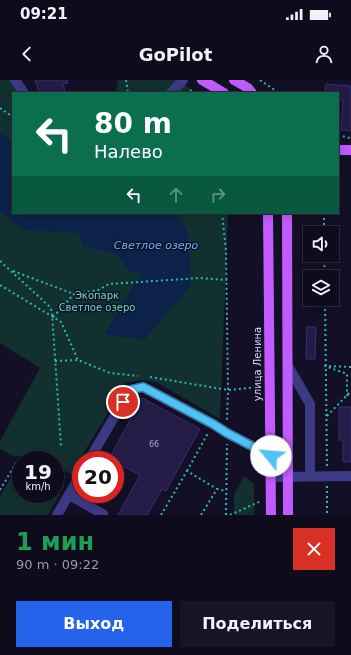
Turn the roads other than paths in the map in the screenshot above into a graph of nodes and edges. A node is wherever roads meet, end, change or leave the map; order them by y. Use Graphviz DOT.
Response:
graph roads {
  1 [pos="15,80"];
  2 [pos="183,80"];
  3 [pos="202,80"];
  4 [pos="234,80"];
  5 [pos="23,92"];
  6 [pos="172,92"];
  7 [pos="222,92"];
  8 [pos="251,92"];
  9 [pos="339,150"];
  10 [pos="351,150"];
  11 [pos="268,214"];
  12 [pos="287,214"];
  13 [pos="288,366"];
  14 [pos="94,451"];
  15 [pos="271,456"];
  16 [pos="310,476"];
  17 [pos="351,476"];
  18 [pos="271,477"];
  19 [pos="288,477"];
  20 [pos="72,489"];
  21 [pos="69,494"];
  22 [pos="56,515"];
  23 [pos="102,515"];
  24 [pos="271,515"];
  25 [pos="288,515"];
  1 -- 5 [label="lane"];
  2 -- 6 [label="lane"];
  3 -- 7 [label="main road"];
  4 -- 8 [label="main road"];
  9 -- 10 [label="main road"];
  11 -- 15 [label="main road, улица Ленина"];
  12 -- 13 [label="main road"];
  13 -- 16 [label="lane"];
  13 -- 19 [label="main road"];
  14 -- 15 [label="lane"];
  15 -- 18 [label="main road, улица Ленина"];
  16 -- 17 [label="lane"];
  16 -- 19 [label="lane"];
  18 -- 19 [label="lane"];
  18 -- 24 [label="main road, улица Ленина"];
  19 -- 25 [label="main road"];
  20 -- 21 [label="lane"];
  21 -- 22 [label="lane"];
  21 -- 23 [label="lane"];
}
